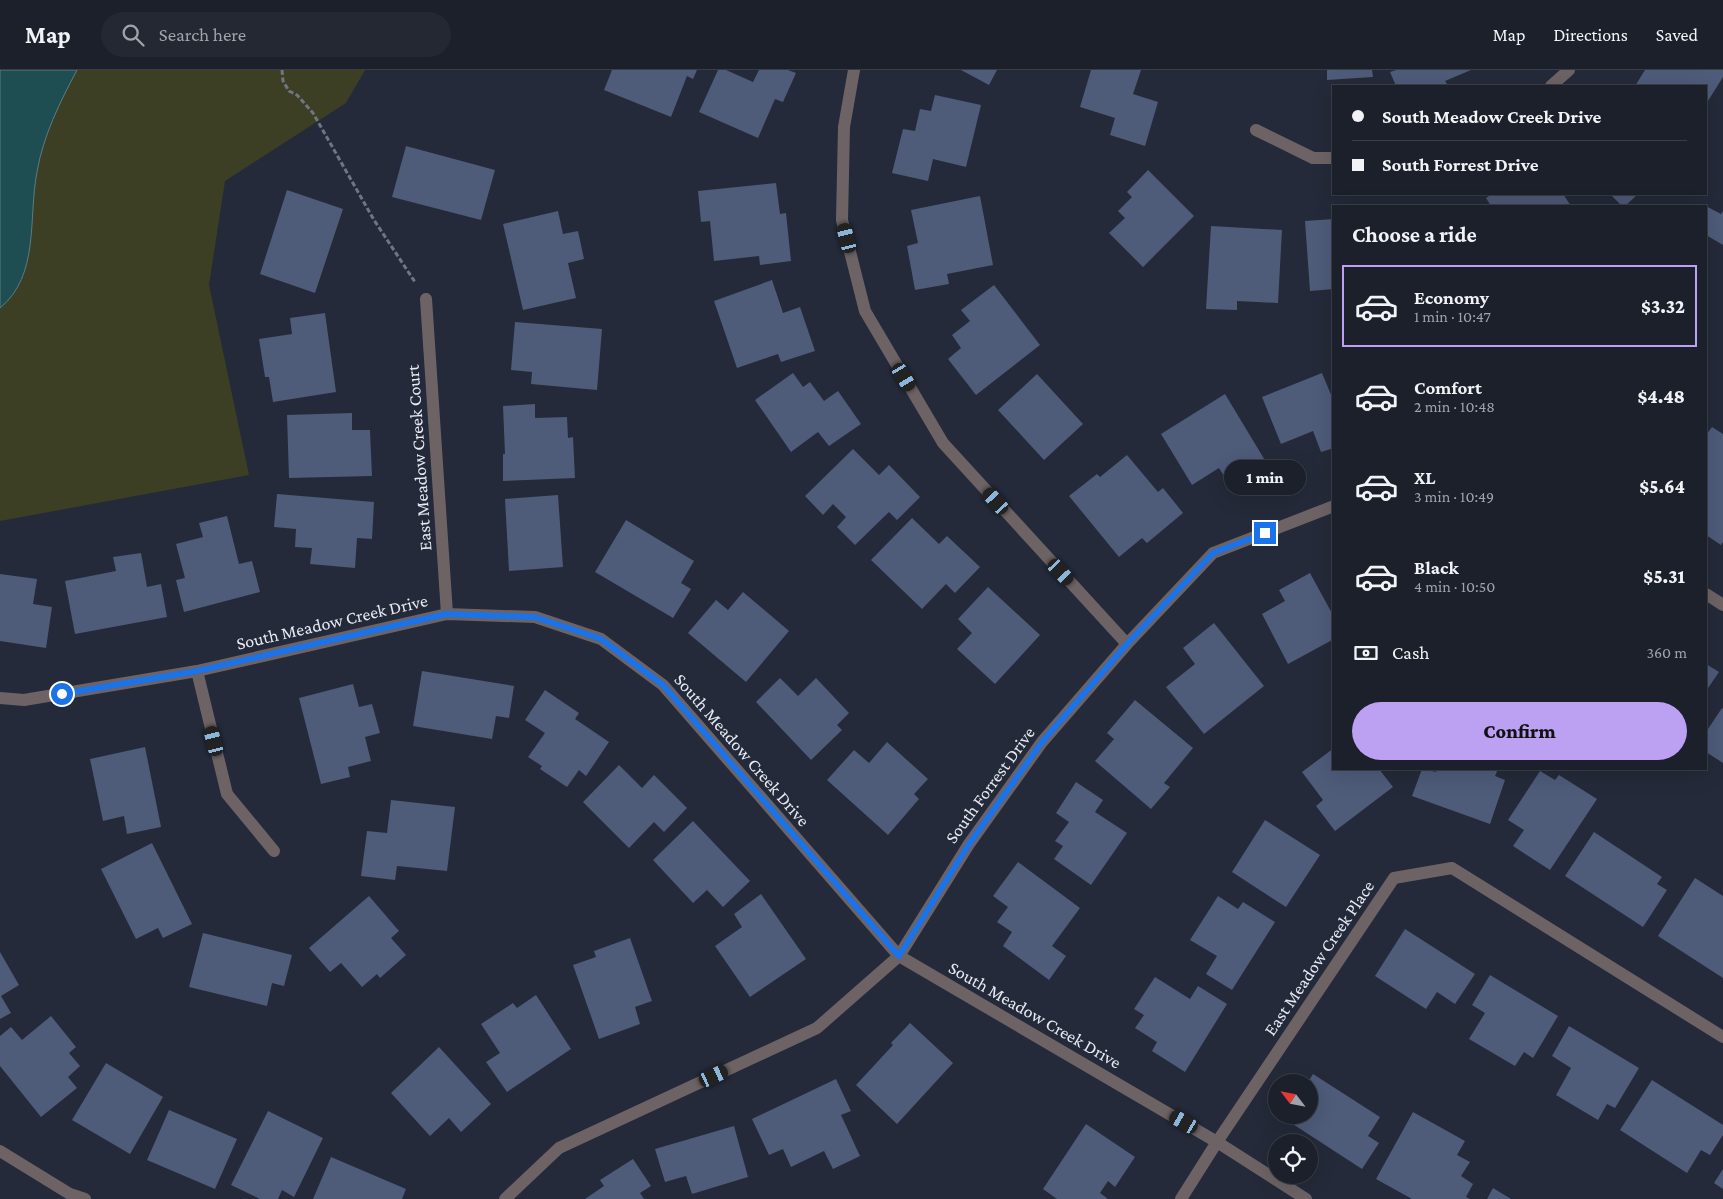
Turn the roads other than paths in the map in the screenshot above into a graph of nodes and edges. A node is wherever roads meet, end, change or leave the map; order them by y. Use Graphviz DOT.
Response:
graph roads {
  1 [pos="854,70"];
  2 [pos="1568,70"];
  3 [pos="1552,85"];
  4 [pos="1256,130"];
  5 [pos="1332,158"];
  6 [pos="426,299"];
  7 [pos="1332,507"];
  8 [pos="1707,595"];
  9 [pos="1723,605"];
  10 [pos="446,614"];
  11 [pos="1127,644"];
  12 [pos="197,671"];
  13 [pos="0,698"];
  14 [pos="274,851"];
  15 [pos="899,956"];
  16 [pos="1723,1037"];
  17 [pos="1217,1142"];
  18 [pos="0,1151"];
  19 [pos="69,1196"];
  20 [pos="85,1199"];
  21 [pos="505,1199"];
  22 [pos="1181,1199"];
  23 [pos="1306,1199"];
  1 -- 11 [label="street"];
  2 -- 3 [label="street"];
  4 -- 5 [label="street"];
  6 -- 10 [label="street, East Meadow Creek Court"];
  7 -- 11 [label="street, South Forrest Drive"];
  8 -- 9 [label="street"];
  10 -- 12 [label="street, South Meadow Creek Drive"];
  10 -- 15 [label="street, South Meadow Creek Drive"];
  11 -- 15 [label="street, South Forrest Drive"];
  12 -- 13 [label="street, South Meadow Creek Drive"];
  12 -- 14 [label="street"];
  15 -- 17 [label="street, South Meadow Creek Drive"];
  15 -- 21 [label="street, South Forrest Drive"];
  16 -- 17 [label="street, East Meadow Creek Place"];
  17 -- 22 [label="street, East Meadow Creek Place"];
  17 -- 23 [label="street, South Meadow Creek Drive"];
  18 -- 19 [label="street"];
  19 -- 20 [label="street"];
}
